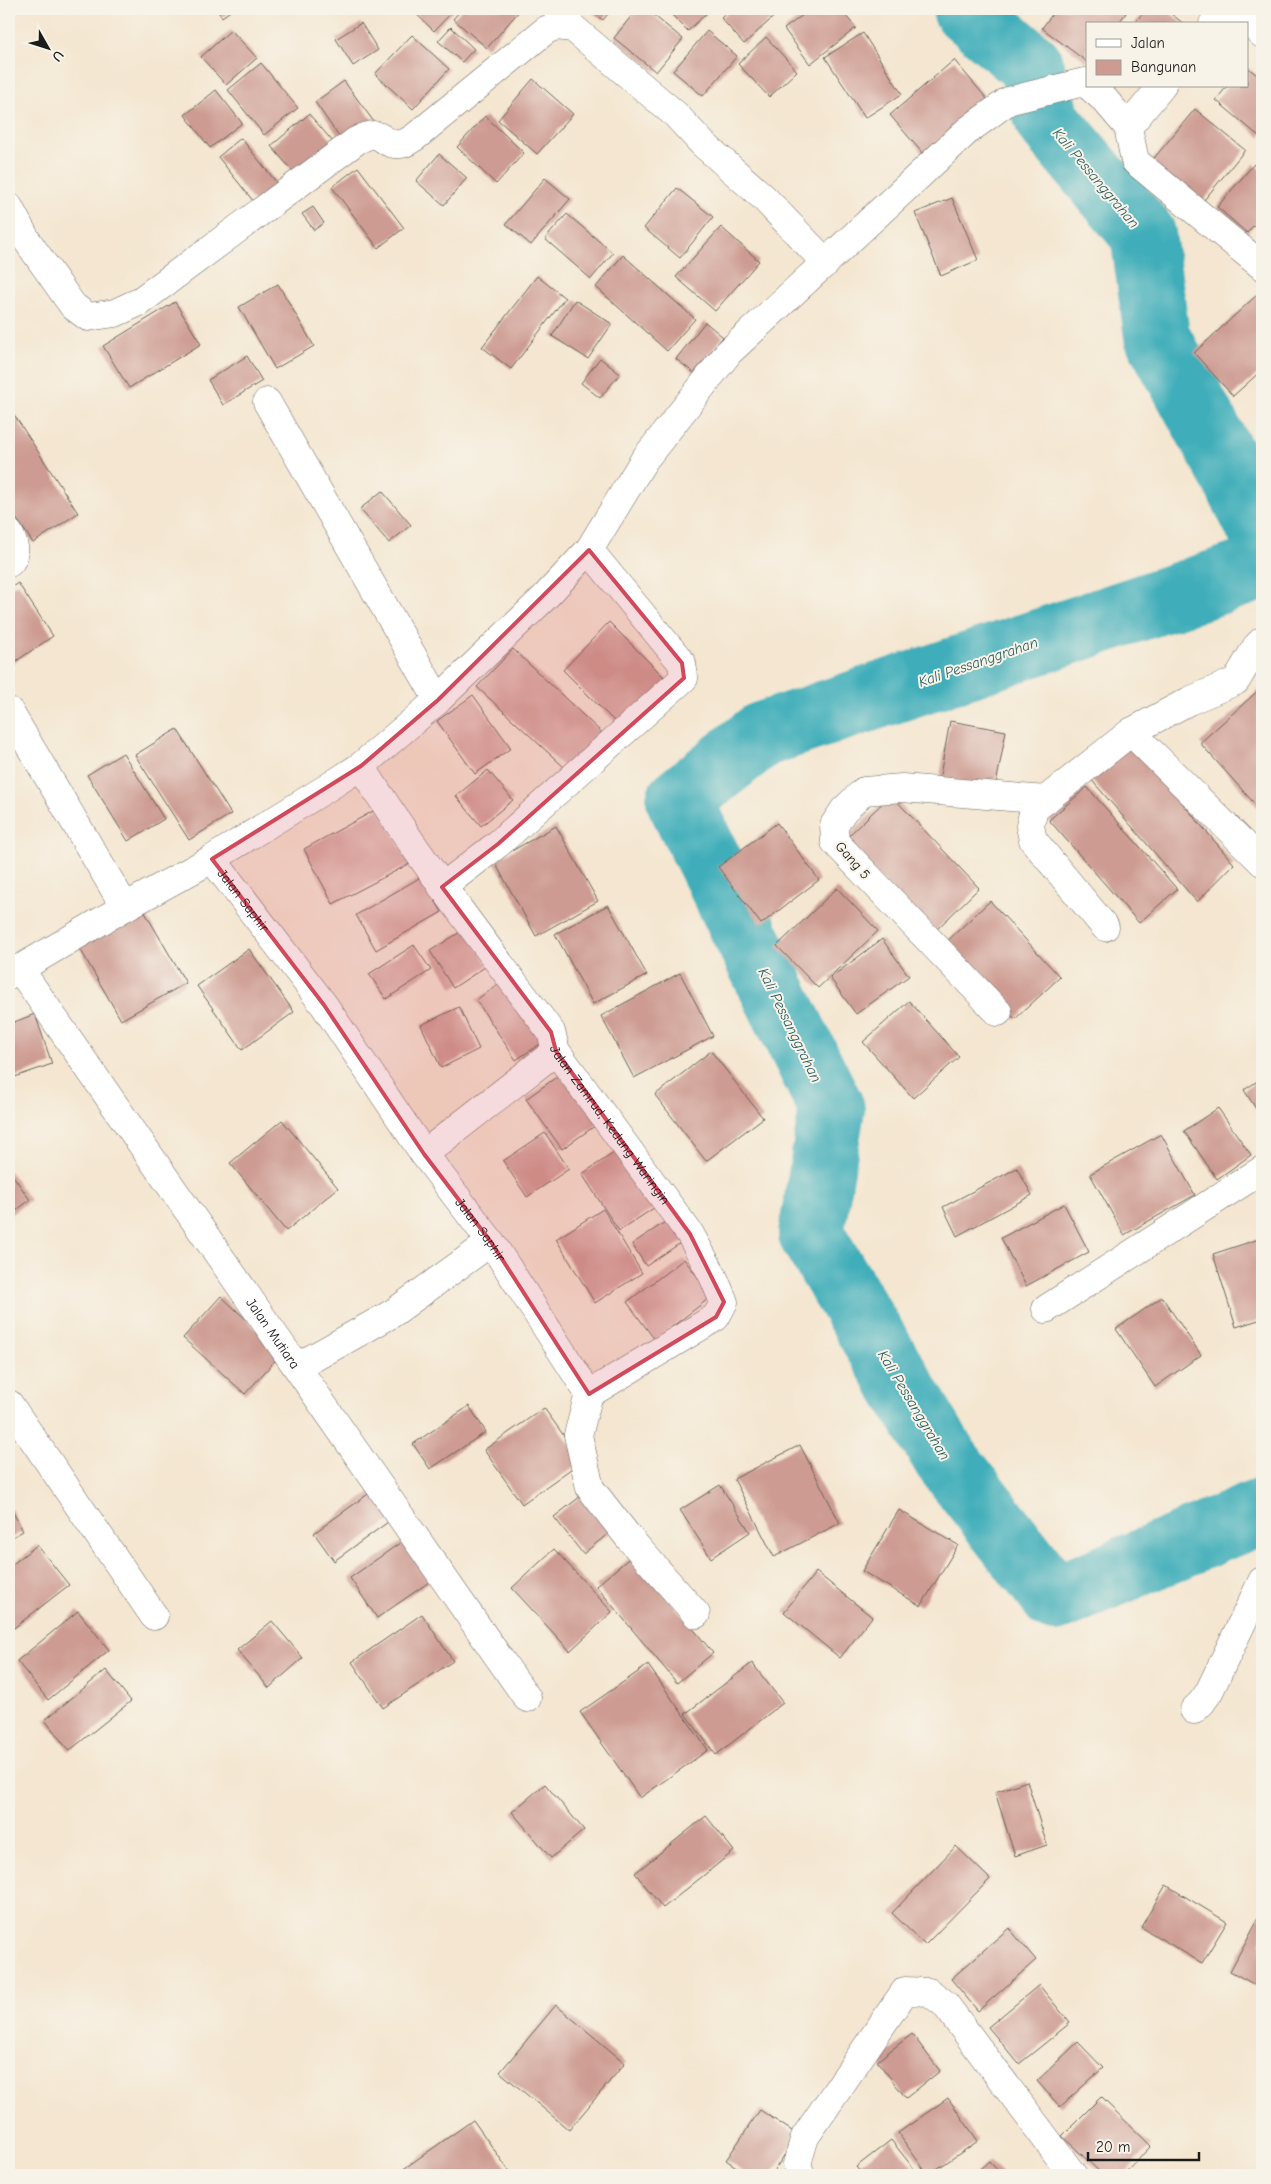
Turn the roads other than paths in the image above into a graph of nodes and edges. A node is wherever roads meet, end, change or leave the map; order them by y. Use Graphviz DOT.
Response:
graph roads {
  1 [pos="1215,22"];
  2 [pos="1262,34"];
  3 [pos="1086,84"];
  4 [pos="1092,88"];
  5 [pos="1160,88"];
  6 [pos="1128,127"];
  7 [pos="9,207"];
  8 [pos="826,263"];
  9 [pos="1262,266"];
  10 [pos="267,402"];
  11 [pos="9,533"];
  12 [pos="590,550"];
  13 [pos="9,563"];
  14 [pos="1260,647"];
  15 [pos="438,700"];
  16 [pos="9,711"];
  17 [pos="1131,732"];
  18 [pos="361,766"];
  19 [pos="1046,800"];
  20 [pos="212,859"];
  21 [pos="1262,862"];
  22 [pos="442,887"];
  23 [pos="125,907"];
  24 [pos="1105,927"];
  25 [pos="14,972"];
  26 [pos="998,1012"];
  27 [pos="556,1051"];
  28 [pos="424,1154"];
  29 [pos="1262,1170"];
  30 [pos="491,1242"];
  31 [pos="1046,1309"];
  32 [pos="297,1367"];
  33 [pos="589,1394"];
  34 [pos="9,1404"];
  35 [pos="1262,1581"];
  36 [pos="696,1614"];
  37 [pos="154,1616"];
  38 [pos="527,1698"];
  39 [pos="1194,1710"];
  40 [pos="801,2175"];
  41 [pos="1073,2175"];
  1 -- 2 [label="street"];
  3 -- 8 [label="street"];
  4 -- 6 [label="street"];
  5 -- 6 [label="street"];
  6 -- 9 [label="street"];
  7 -- 8 [label="street"];
  8 -- 12 [label="street"];
  10 -- 15 [label="street"];
  11 -- 13 [label="street"];
  12 -- 15 [label="street"];
  12 -- 22 [label="street"];
  14 -- 17 [label="street"];
  15 -- 18 [label="street"];
  16 -- 23 [label="street"];
  17 -- 19 [label="street"];
  17 -- 21 [label="street"];
  18 -- 20 [label="street"];
  18 -- 22 [label="street, Jalan Zamrud, Kedung Waringin"];
  19 -- 24 [label="street"];
  19 -- 26 [label="street, Gang 5"];
  20 -- 23 [label="street"];
  20 -- 28 [label="street, Jalan Saphir"];
  22 -- 27 [label="street, Jalan Zamrud, Kedung Waringin"];
  23 -- 25 [label="street"];
  25 -- 32 [label="street, Jalan Mutiara"];
  27 -- 28 [label="street"];
  27 -- 33 [label="street, Jalan Zamrud, Kedung Waringin"];
  28 -- 30 [label="street, Jalan Saphir"];
  29 -- 31 [label="street"];
  30 -- 32 [label="street"];
  30 -- 33 [label="street, Jalan Saphir"];
  32 -- 38 [label="street, Jalan Mutiara"];
  33 -- 36 [label="street"];
  34 -- 37 [label="street"];
  35 -- 39 [label="street"];
  40 -- 41 [label="street"];
}
